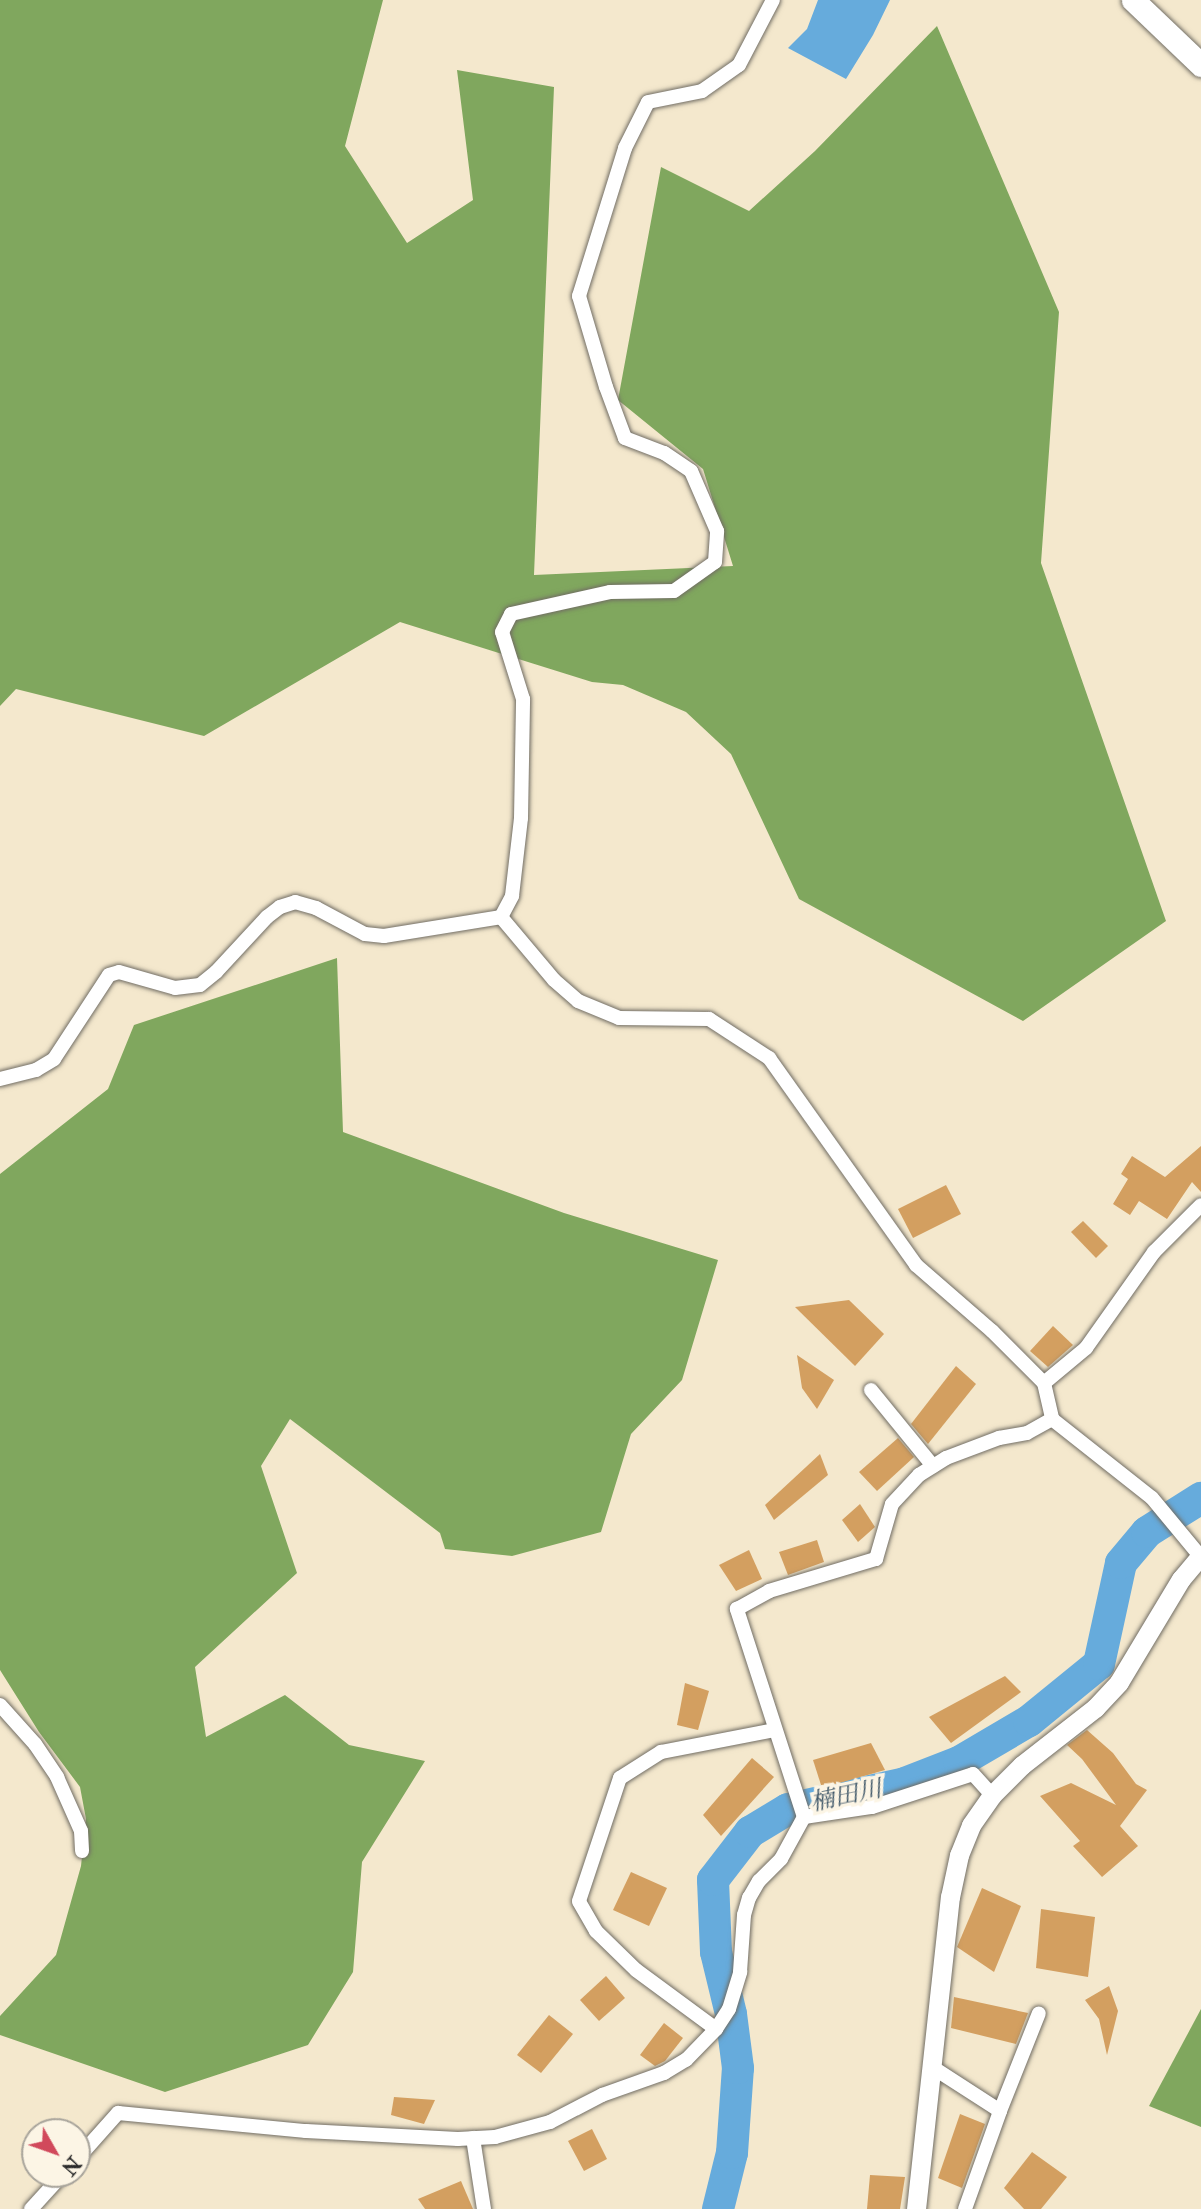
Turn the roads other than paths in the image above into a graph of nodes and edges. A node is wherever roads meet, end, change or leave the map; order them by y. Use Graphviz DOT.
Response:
graph roads {
  1 [pos="773,0"];
  2 [pos="1133,0"];
  3 [pos="1201,65"];
  4 [pos="501,917"];
  5 [pos="0,1079"];
  6 [pos="1201,1205"];
  7 [pos="1044,1383"];
  8 [pos="871,1390"];
  9 [pos="1052,1419"];
  10 [pos="933,1466"];
  11 [pos="1200,1556"];
  12 [pos="0,1705"];
  13 [pos="775,1730"];
  14 [pos="992,1795"];
  15 [pos="802,1813"];
  16 [pos="82,1851"];
  17 [pos="1040,2013"];
  18 [pos="716,2029"];
  19 [pos="932,2067"];
  20 [pos="1000,2111"];
  21 [pos="473,2138"];
  22 [pos="91,2143"];
  23 [pos="50,2188"];
  24 [pos="918,2208"];
  25 [pos="31,2209"];
  26 [pos="484,2209"];
  27 [pos="965,2209"];
  1 -- 4 [label="street"];
  2 -- 3 [label="main road"];
  4 -- 5 [label="street"];
  4 -- 7 [label="street"];
  6 -- 7 [label="street"];
  7 -- 9 [label="street"];
  8 -- 10 [label="street"];
  9 -- 10 [label="street"];
  9 -- 11 [label="street"];
  10 -- 13 [label="street"];
  11 -- 14 [label="street"];
  12 -- 16 [label="street"];
  13 -- 15 [label="street"];
  13 -- 18 [label="street"];
  14 -- 15 [label="street"];
  14 -- 19 [label="street"];
  15 -- 18 [label="street"];
  17 -- 20 [label="street"];
  18 -- 21 [label="street"];
  19 -- 20 [label="street"];
  19 -- 24 [label="street"];
  20 -- 27 [label="street"];
  21 -- 22 [label="street"];
  21 -- 26 [label="street"];
  23 -- 25 [label="street"];
}
